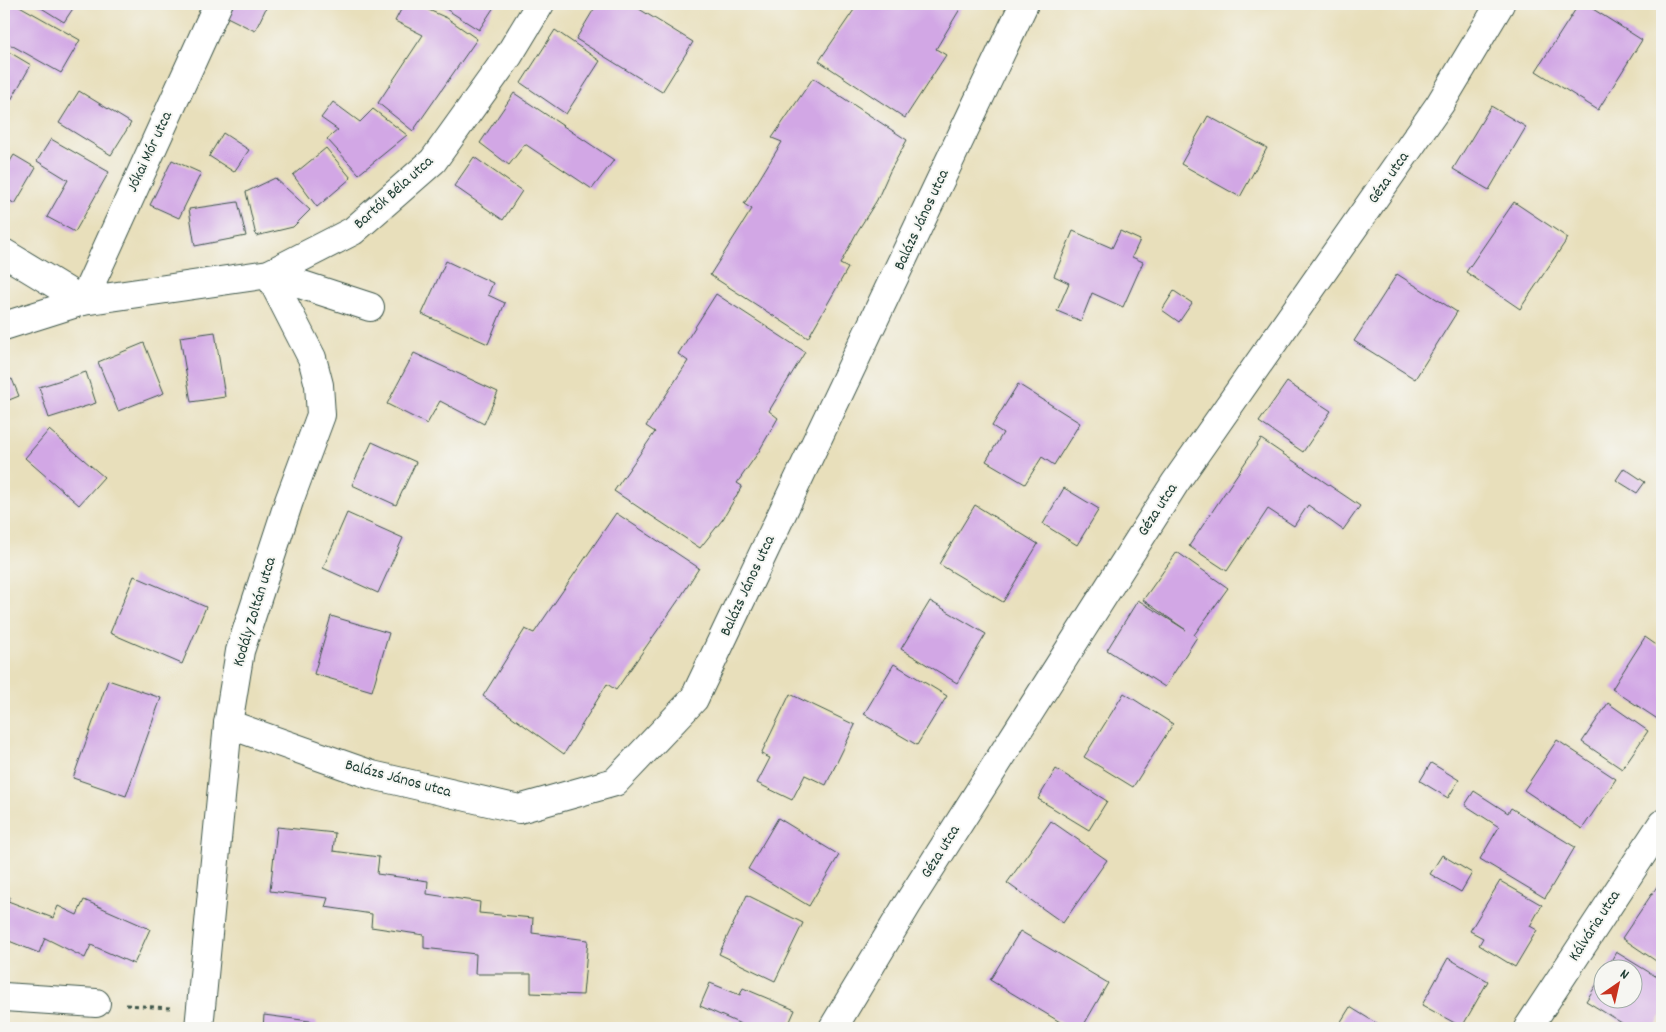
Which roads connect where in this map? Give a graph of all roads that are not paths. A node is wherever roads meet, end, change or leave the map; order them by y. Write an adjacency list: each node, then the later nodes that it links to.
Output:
1 (218, 4): 7 (street, Jókai Mór utca)
2 (540, 4): 6 (street, Bartók Béla utca)
3 (1024, 4): 10 (street, Balázs János utca)
4 (1500, 4): 15 (street, Géza utca)
5 (4, 253): 7 (street)
6 (269, 274): 7 (street, Bartók Béla utca); 8 (street); 10 (street, Kodály Zoltán utca)
7 (83, 301): 9 (street, Bartók Béla utca)
8 (370, 307)
9 (4, 326)
10 (228, 724): 14 (street, Kodály Zoltán utca)
11 (1662, 824): 16 (street, Kálvária utca)
12 (4, 996): 13 (street)
13 (96, 1003)
14 (200, 1019)
15 (833, 1028)
16 (1528, 1028)

